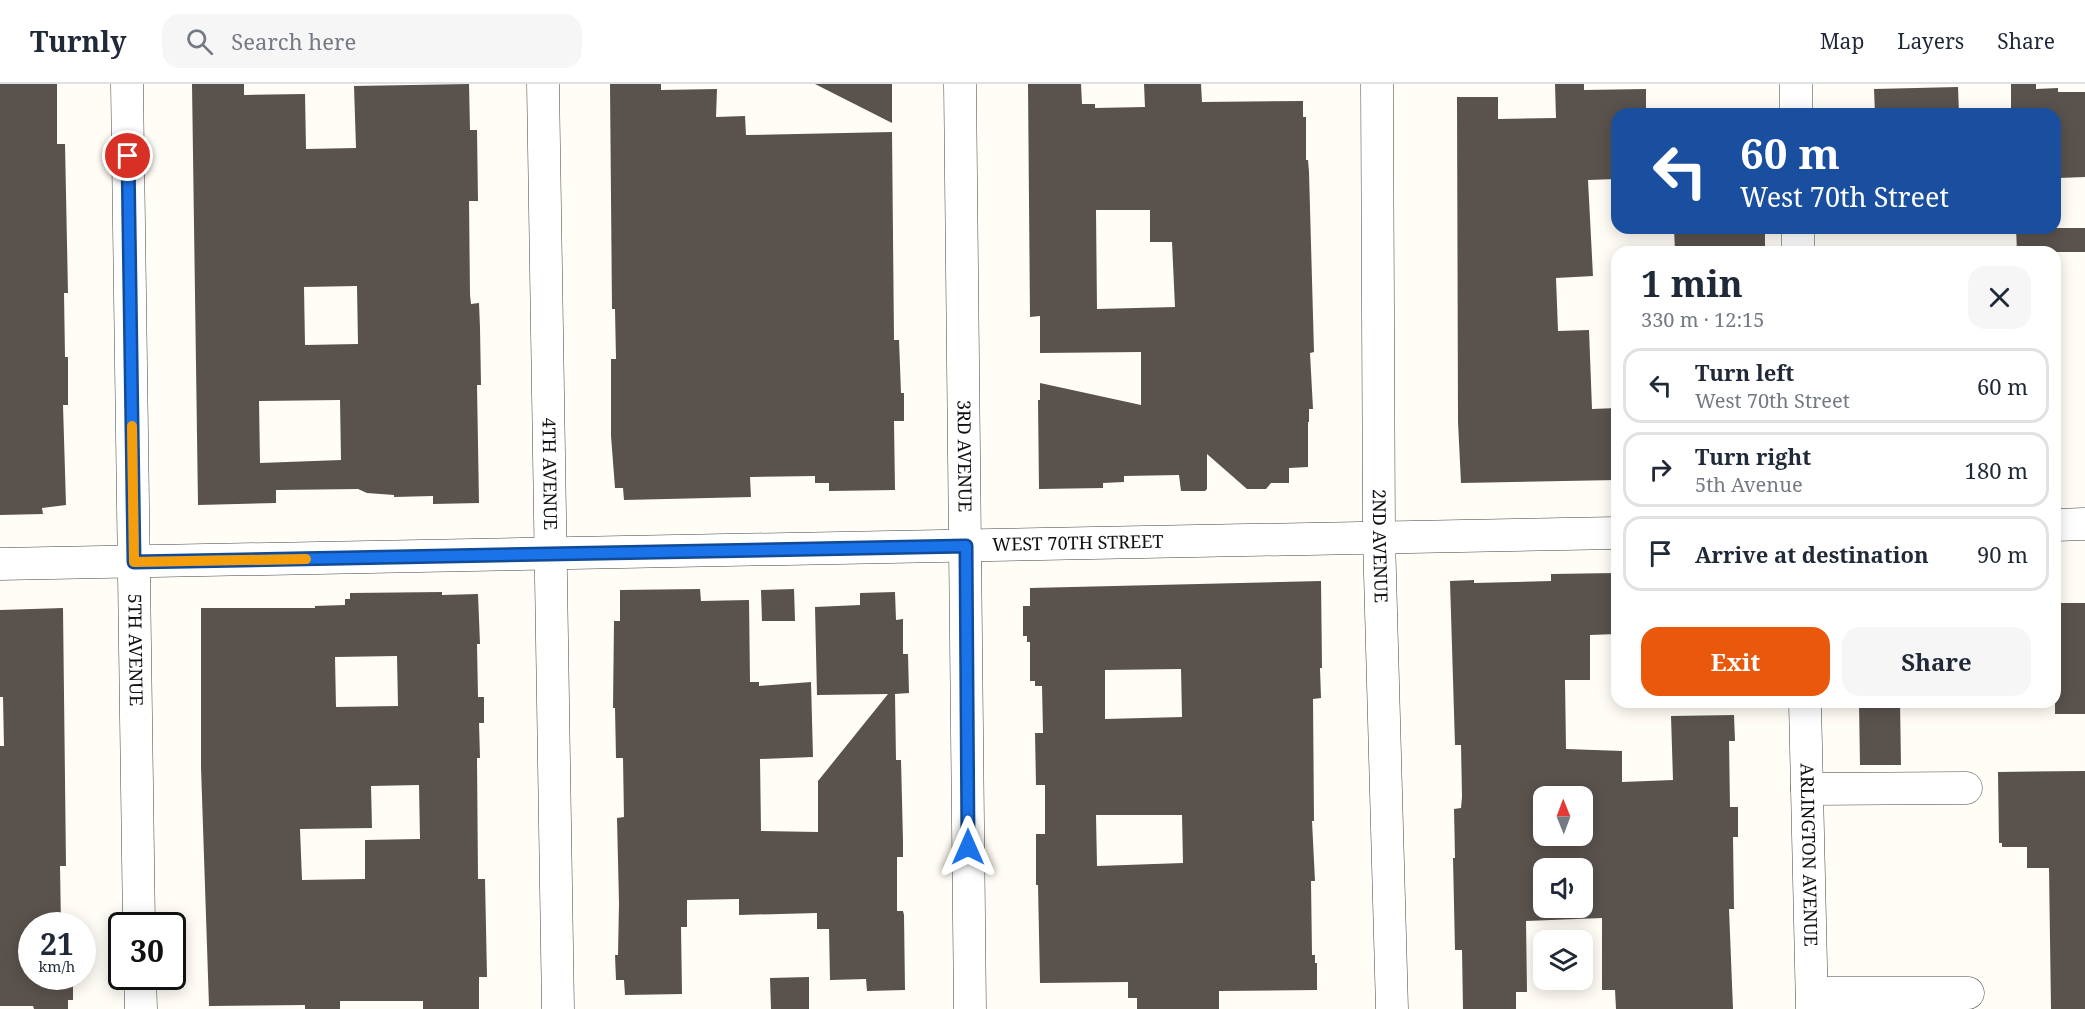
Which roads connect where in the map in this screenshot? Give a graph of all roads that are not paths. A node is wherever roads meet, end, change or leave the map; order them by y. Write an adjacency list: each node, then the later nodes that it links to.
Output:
1 (127, 84): 13 (street, 5TH AVENUE)
2 (543, 84): 12 (street, 4TH AVENUE)
3 (960, 84): 11 (street, 3RD AVENUE)
4 (1377, 84): 10 (street, 2ND AVENUE)
5 (1796, 84): 6 (street)
6 (1796, 108)
7 (2085, 524): 8 (street)
8 (2061, 525)
9 (1611, 533): 10 (street, WEST 70TH STREET)
10 (1379, 538): 11 (street, WEST 70TH STREET); 25 (street, 2ND AVENUE)
11 (966, 546): 12 (street, WEST 70TH STREET); 24 (street, 3RD AVENUE)
12 (550, 554): 13 (street, WEST 70TH STREET); 23 (street, 4TH AVENUE)
13 (134, 562): 14 (street, WEST 70TH STREET); 18 (street, 5TH AVENUE)
14 (0, 564)
15 (1805, 708): 17 (street, ARLINGTON AVENUE)
16 (1966, 788): 17 (street)
17 (1807, 789): 21 (street, ARLINGTON AVENUE)
18 (139, 912)
19 (140, 990): 22 (street)
20 (1968, 993): 21 (street)
21 (1812, 1001)
22 (141, 1009)
23 (558, 1009)
24 (970, 1009)
25 (1392, 1009)

